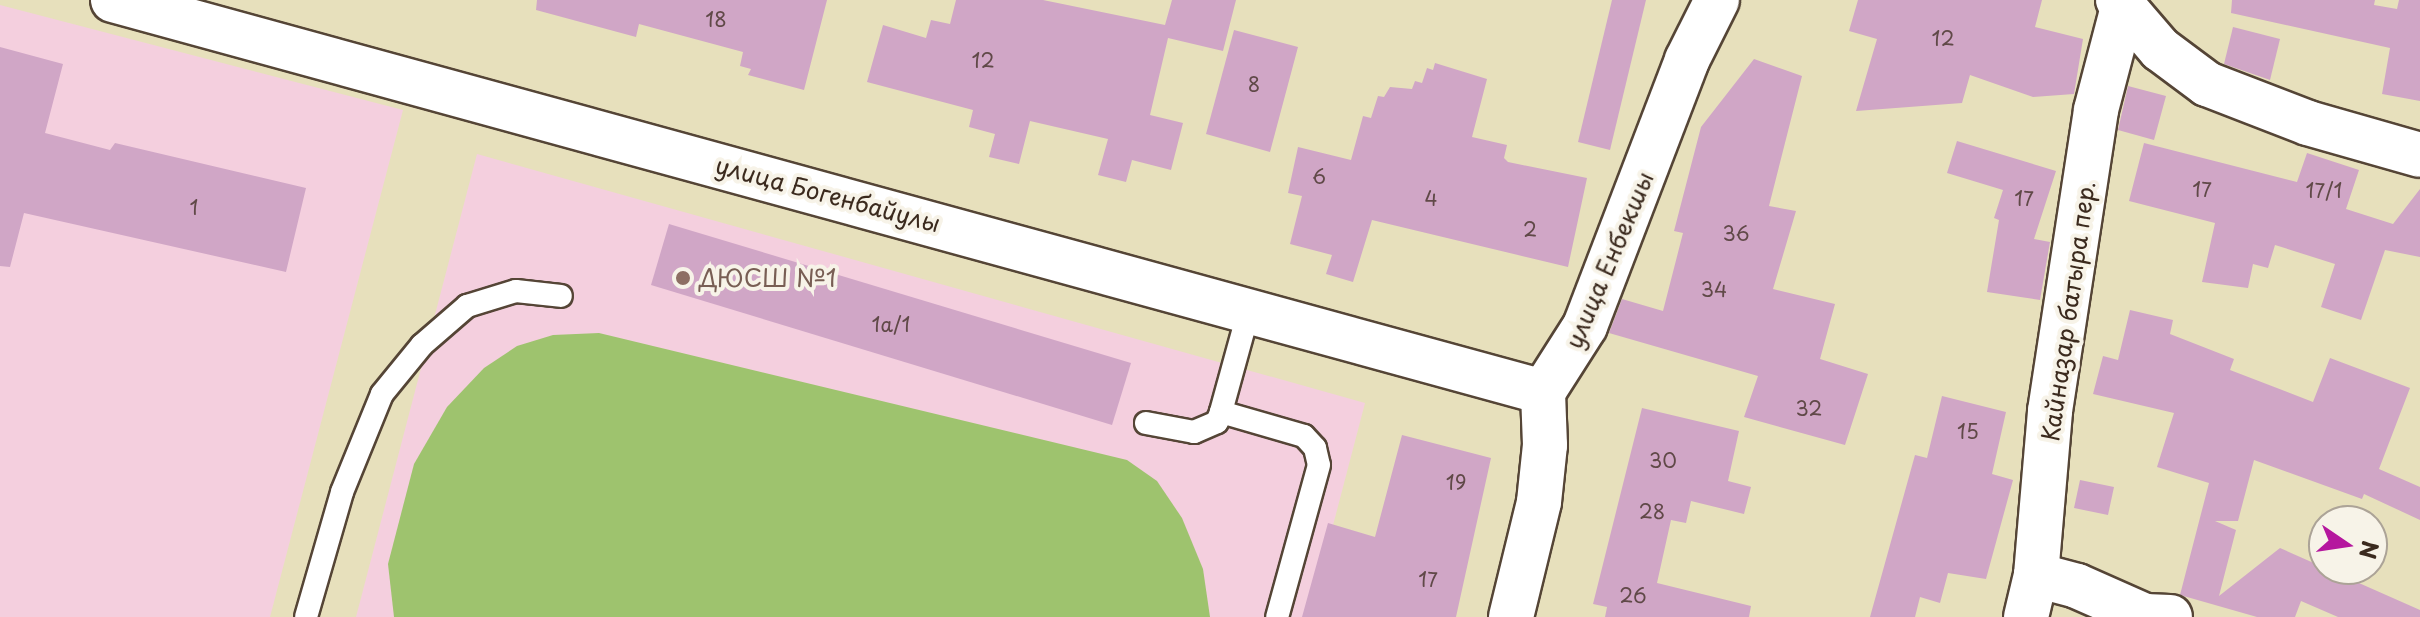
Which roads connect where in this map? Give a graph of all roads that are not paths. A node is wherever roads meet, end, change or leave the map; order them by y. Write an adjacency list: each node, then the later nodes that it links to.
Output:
1 (113, 0): 6 (street, улица Богенбайулы)
2 (1717, 0): 7 (street, улица Енбекшы)
3 (2121, 3): 4 (street); 10 (street, Кайназар батыра пер.)
4 (2420, 155)
5 (561, 296): 11 (lane)
6 (1249, 310): 7 (street, улица Богенбайулы); 8 (lane)
7 (1543, 392): 13 (street)
8 (1221, 412): 9 (lane); 12 (lane)
9 (1146, 423)
10 (2036, 575): 14 (street, Кайназар батыра пер.); 15 (street)
11 (306, 617)
12 (1277, 617)
13 (1511, 617)
14 (2026, 617)
15 (2170, 617)

